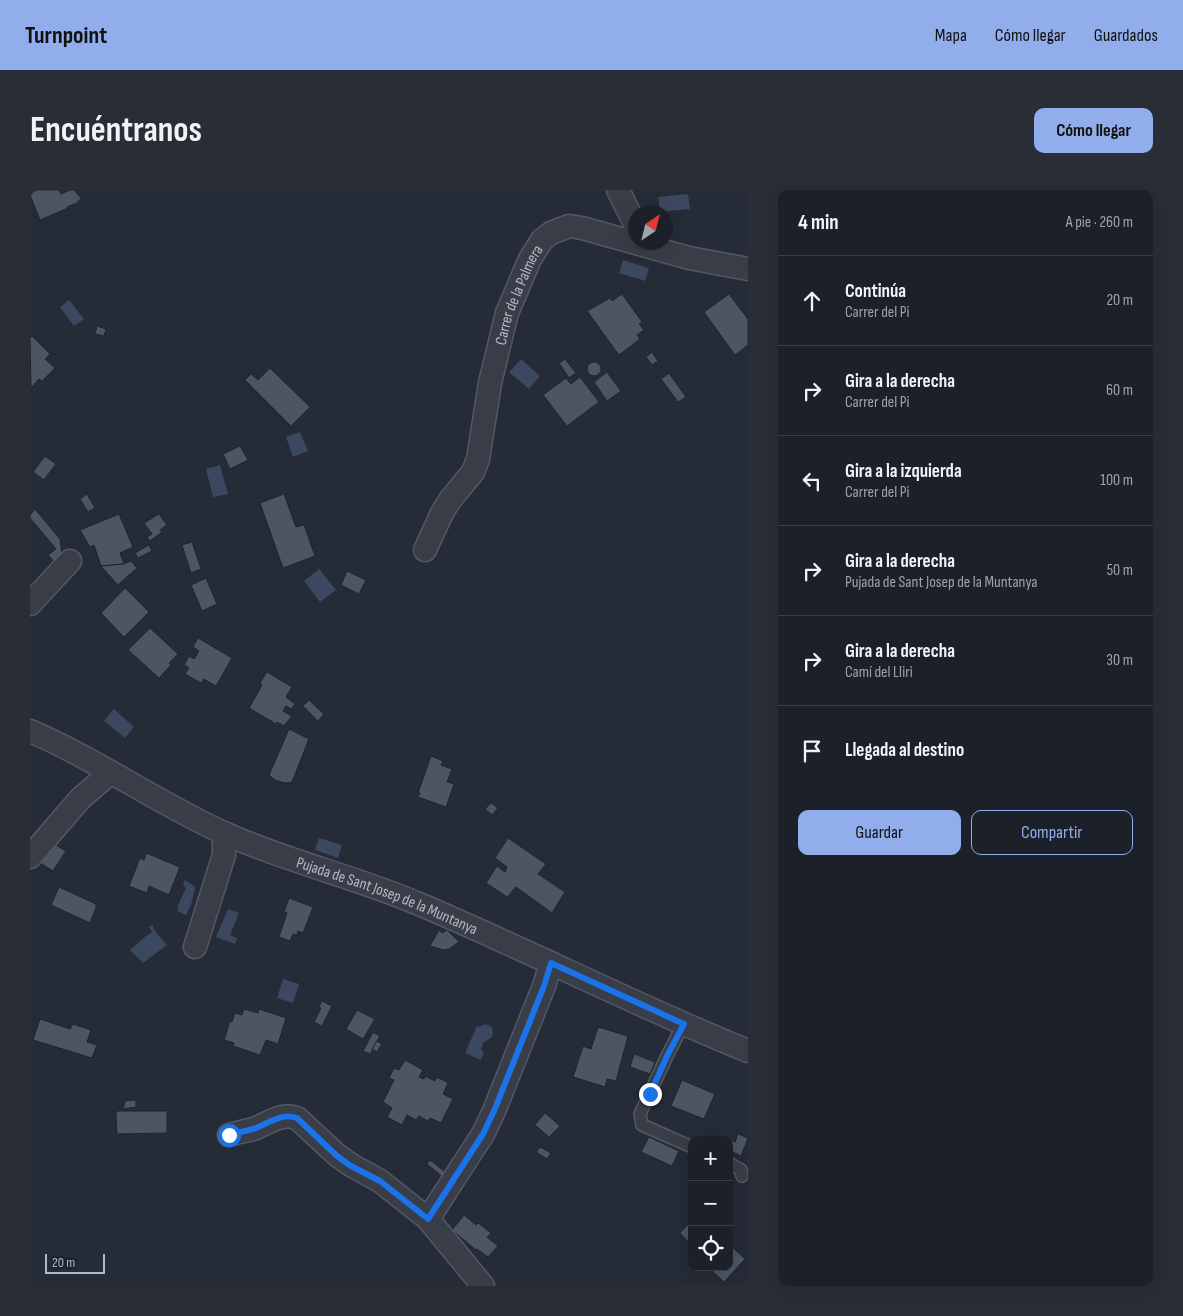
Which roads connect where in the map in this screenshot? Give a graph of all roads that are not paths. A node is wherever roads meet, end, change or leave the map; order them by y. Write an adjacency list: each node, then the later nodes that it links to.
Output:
1 (618, 190): 2 (street)
2 (628, 211)
3 (628, 236): 6 (street, Carrer de la Palmera)
4 (670, 250): 5 (street, Carrer de la Palmera)
5 (748, 270)
6 (425, 550)
7 (70, 561): 8 (street)
8 (30, 604)
9 (30, 731): 10 (street, Pujada de Sant Josep de la Muntanya)
10 (110, 773): 11 (street, Pujada de Sant Josep de la Muntanya); 12 (street)
11 (224, 833): 13 (street); 14 (street, Pujada de Sant Josep de la Muntanya)
12 (30, 857)
13 (195, 947)
14 (551, 963): 15 (street, Pujada de Sant Josep de la Muntanya); 21 (street)
15 (684, 1024): 16 (street, Pujada de Sant Josep de la Muntanya); 18 (lane)
16 (748, 1051)
17 (229, 1135): 21 (street)
18 (688, 1146)
19 (733, 1165): 20 (lane)
20 (742, 1176)
21 (428, 1219): 22 (street)
22 (482, 1286)

